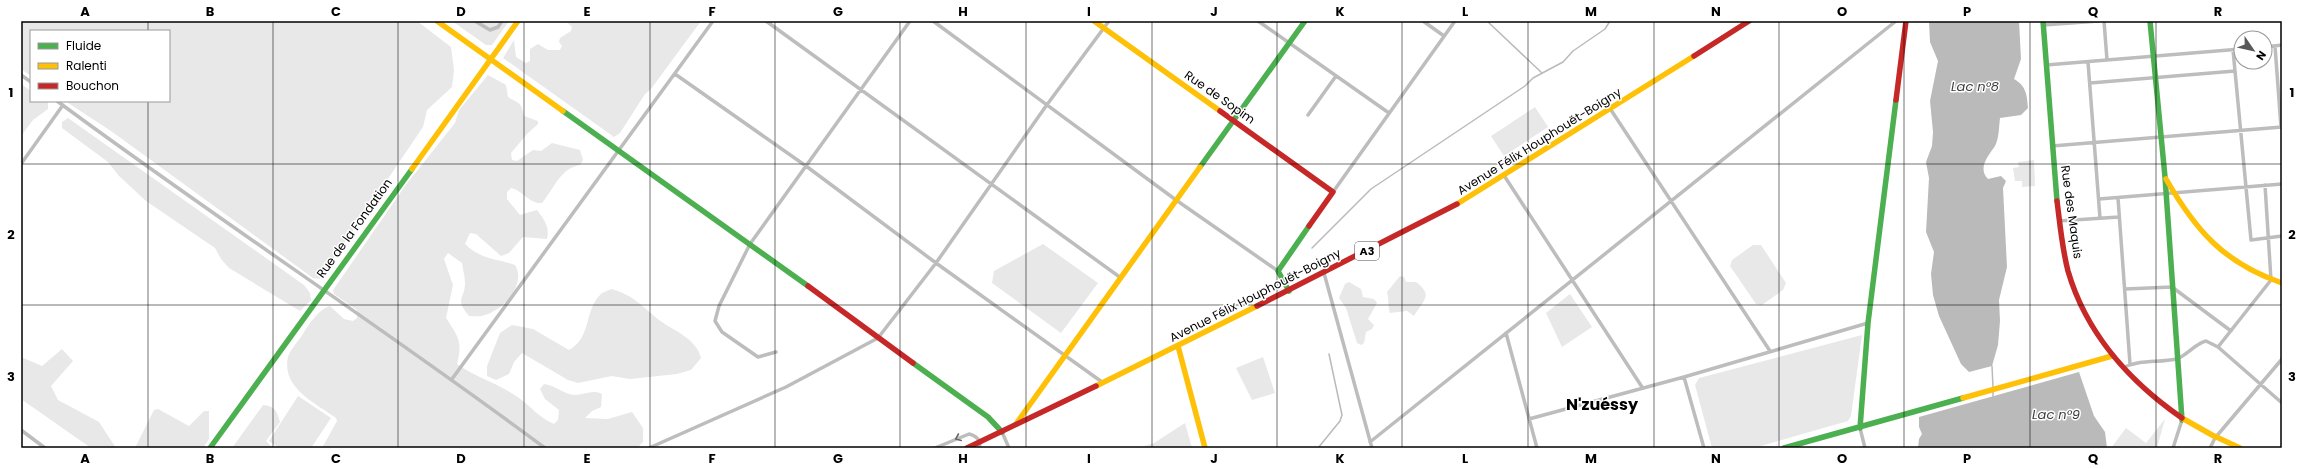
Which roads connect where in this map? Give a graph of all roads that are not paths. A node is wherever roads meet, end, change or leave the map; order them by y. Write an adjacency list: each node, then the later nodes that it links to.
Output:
1 (437, 21): 29 (main road)
2 (476, 21): 3 (street)
3 (502, 21)
4 (518, 21): 29 (main road, Rue de la Fondation)
5 (713, 21): 35 (street)
6 (766, 21): 40 (street)
7 (910, 21): 40 (street)
8 (933, 21): 43 (street)
9 (1094, 21): 22 (main road, Rue de Sopim)
10 (1109, 21): 22 (street)
11 (1258, 21): 24 (street)
12 (1305, 21): 24 (main road)
13 (1424, 21): 23 (street)
14 (1455, 21): 23 (street)
15 (1750, 21): 44 (main road, Avenue Félix Houphouët-Boigny / A3)
16 (1896, 21): 68 (street)
17 (1906, 21): 86 (main road)
18 (2099, 21): 21 (street)
19 (2104, 21): 30 (street)
20 (2150, 21): 28 (main road)
21 (2043, 23): 32 (main road, Rue des Maquis)
22 (1104, 28): 43 (street); 47 (main road, Rue de Sopim)
23 (1444, 36): 45 (street)
24 (1289, 43): 36 (street); 47 (main road)
25 (2282, 45): 26 (street)
26 (2275, 46): 48 (street)
27 (2233, 50): 28 (street)
28 (2153, 56): 30 (street); 37 (main road)
29 (490, 59): 53 (main road); 85 (main road, Rue de la Fondation)
30 (2107, 60): 31 (street)
31 (2088, 62): 32 (street); 39 (street)
32 (2046, 65): 52 (main road, Rue des Maquis)
33 (2235, 72): 37 (street); 49 (street)
34 (21, 74): 38 (street)
35 (675, 74): 53 (street); 55 (street)
36 (1336, 76): 45 (street); 46 (street)
37 (2155, 77): 39 (street); 50 (main road)
38 (30, 81)
39 (2090, 83): 51 (street)
40 (861, 90): 55 (street); 58 (street)
41 (58, 102): 42 (street)
42 (63, 105): 54 (street); 85 (street)
43 (1046, 106): 58 (street); 67 (street)
44 (1611, 110): 56 (main road, Avenue Félix Houphouët-Boigny / A3); 68 (street)
45 (1389, 113): 62 (street)
46 (1308, 114)
47 (1233, 121): 62 (main road, Rue de Sopim); 67 (main road)
48 (2282, 127): 49 (street)
49 (2241, 130): 50 (street); 61 (street)
50 (2161, 138): 51 (street); 57 (main road)
51 (2095, 142): 52 (street); 66 (street)
52 (2052, 146): 71 (main road, Rue des Maquis)
53 (618, 150): 74 (main road); 101 (street)
54 (21, 164)
55 (806, 166): 74 (street); 75 (street)
56 (1505, 177): 77 (main road, Avenue Félix Houphouët-Boigny / A3); 79 (street)
57 (2165, 177): 63 (main road); 64 (main road)
58 (991, 184): 75 (street); 78 (street)
59 (2282, 184): 60 (street)
60 (2265, 185): 61 (street); 73 (street)
61 (2245, 187): 63 (street); 73 (street)
62 (1333, 192): 76 (main road)
63 (2174, 193): 64 (street); 80 (main road)
64 (2166, 194): 65 (street); 82 (main road)
65 (2118, 198): 66 (street); 69 (street)
66 (2099, 199): 70 (street)
67 (1176, 200): 76 (street); 78 (main road)
68 (1672, 200): 79 (street); 92 (street)
69 (2119, 217): 70 (street); 83 (street)
70 (2100, 218): 71 (street)
71 (2059, 222): 95 (main road, Rue des Maquis)
72 (2282, 236): 73 (street)
73 (2269, 238): 80 (street)
74 (750, 244): 89 (main road); 93 (street)
75 (936, 263): 89 (street); 94 (street)
76 (1278, 271): 84 (main road)
77 (1324, 273): 84 (main road, Avenue Félix Houphouët-Boigny / A3); 113 (street)
78 (1121, 278): 94 (main road)
79 (1572, 280): 88 (street); 104 (street)
80 (2271, 280): 81 (main road); 87 (street)
81 (2282, 283)
82 (2172, 287): 83 (street); 87 (street); 96 (main road)
83 (2125, 288): 98 (street)
84 (1289, 290): 90 (main road, Avenue Félix Houphouët-Boigny / A3)
85 (323, 291): 101 (street); 116 (main road, Rue de la Fondation)
86 (1868, 323): 92 (street); 109 (main road)
87 (2231, 331): 91 (street)
88 (1506, 333): 106 (street); 113 (street)
89 (878, 338): 111 (main road); 118 (street)
90 (1178, 346): 102 (main road, Avenue Félix Houphouët-Boigny / A3); 122 (main road)
91 (2218, 347): 96 (street); 103 (street)
92 (1770, 351): 100 (street)
93 (776, 352)
94 (1065, 356): 102 (street); 108 (main road)
95 (2112, 356): 99 (main road, Rue des Maquis); 109 (main road)
96 (2178, 358): 98 (street); 107 (main road)
97 (2282, 359): 103 (street)
98 (2130, 364): 99 (street)
99 (2122, 368): 107 (main road, Rue des Maquis)
100 (1684, 377): 104 (street); 125 (street)
101 (452, 379): 117 (street)
102 (1102, 382): 108 (main road, Avenue Félix Houphouët-Boigny / A3)
103 (2260, 384): 105 (street); 112 (street)
104 (1642, 387): 106 (street)
105 (2282, 402)
106 (1529, 419): 124 (street)
107 (2182, 420): 112 (main road, Rue des Maquis); 128 (street)
108 (1016, 424): 111 (main road, Avenue Félix Houphouët-Boigny / A3)
109 (1860, 428): 126 (main road); 127 (street)
110 (21, 430): 115 (street)
111 (1002, 432): 114 (main road, Avenue Félix Houphouët-Boigny / A3); 121 (street)
112 (2215, 438): 129 (street); 130 (main road, Rue des Maquis)
113 (1370, 442): 123 (street)
114 (980, 445): 119 (street, one-way to 119); 120 (main road, Avenue Félix Houphouët-Boigny / A3)
115 (46, 448)
116 (210, 448)
117 (545, 448)
118 (649, 448)
119 (935, 448)
120 (967, 448)
121 (1009, 448)
122 (1205, 448)
123 (1372, 448)
124 (1537, 448)
125 (1704, 448)
126 (1784, 448)
127 (1865, 448)
128 (2173, 448)
129 (2210, 448)
130 (2240, 448)

